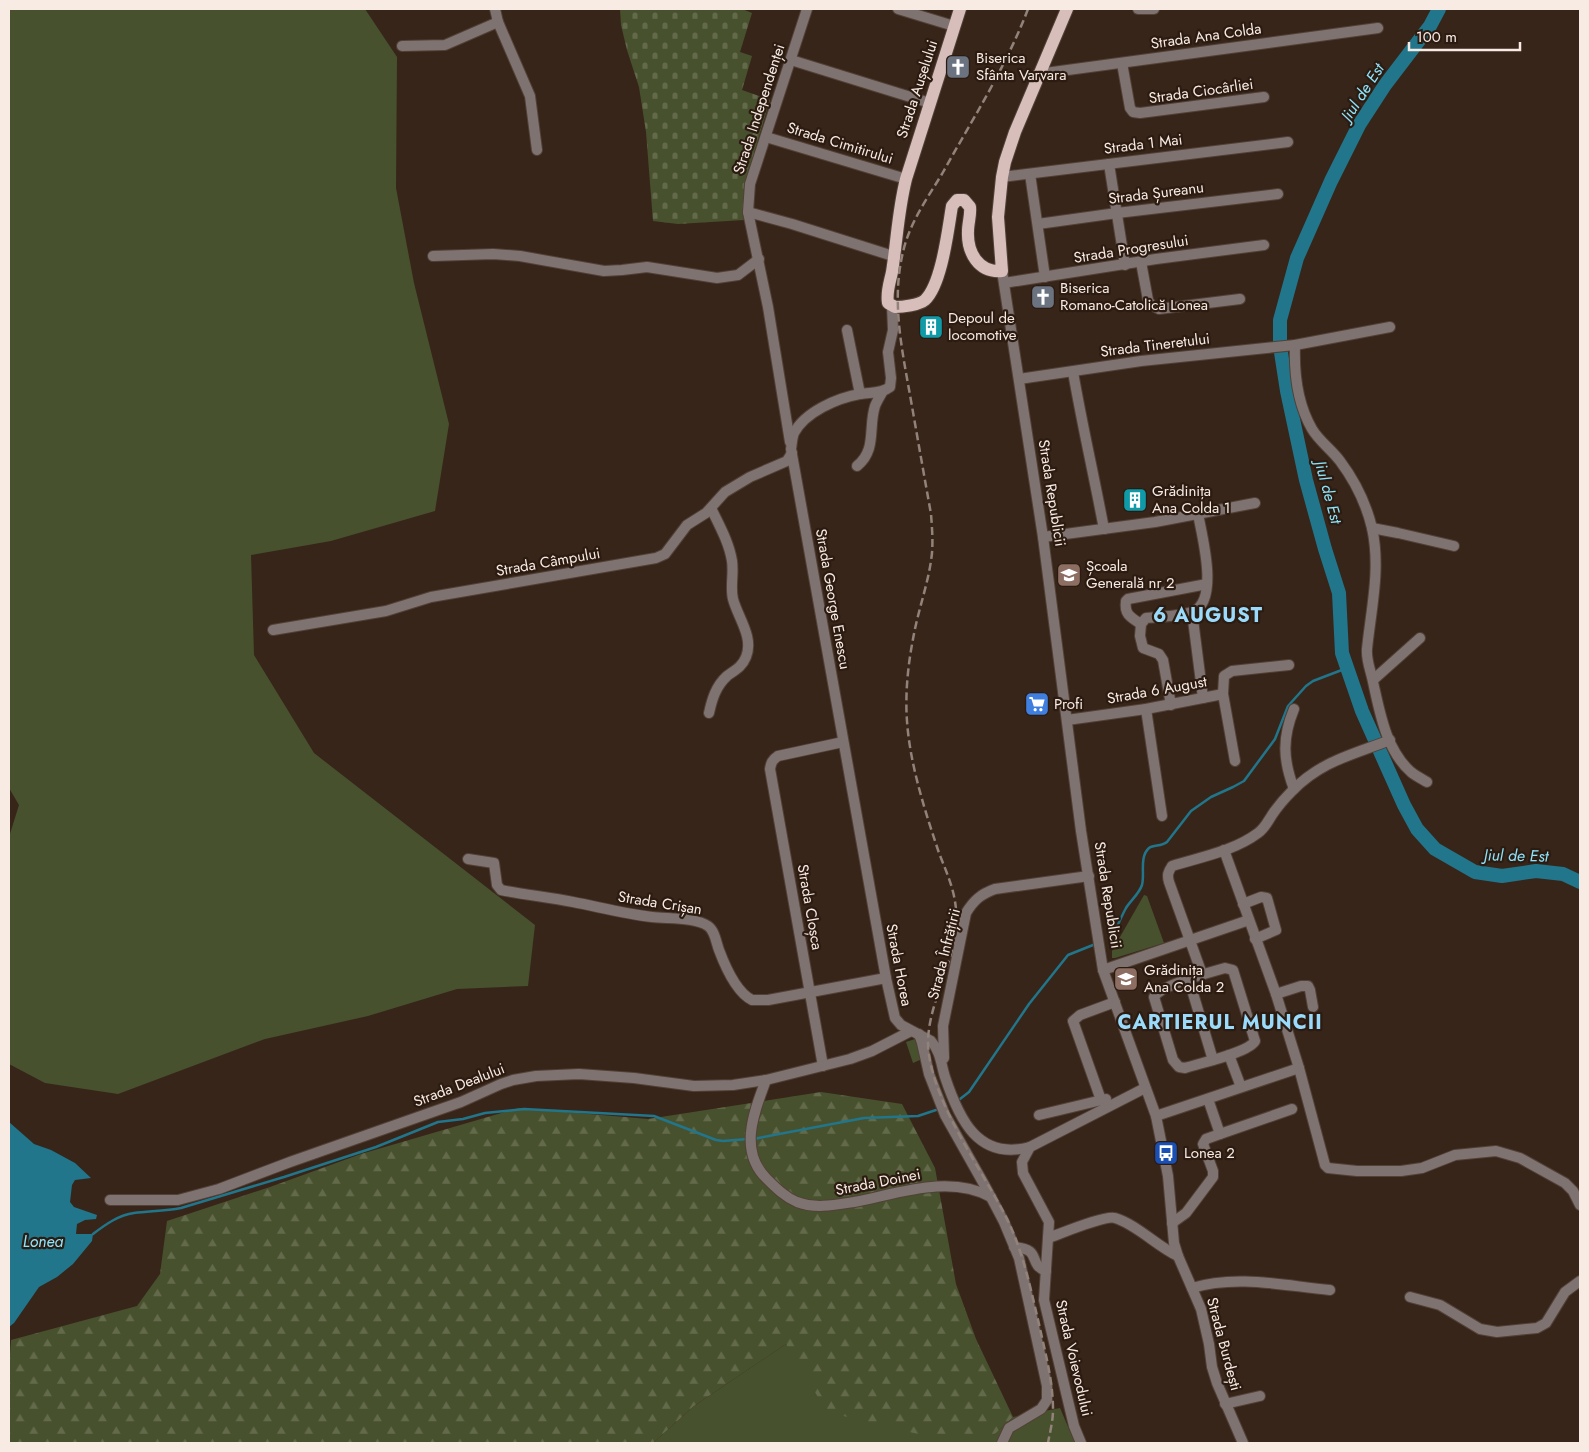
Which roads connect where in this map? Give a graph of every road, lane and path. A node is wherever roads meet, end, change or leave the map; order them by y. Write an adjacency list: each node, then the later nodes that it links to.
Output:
1 (496, 9): 8 (street)
2 (807, 9): 12 (street, Strada Independenței)
3 (898, 9): 9 (street)
4 (960, 9): 9 (main road, Strada Aușelului)
5 (1067, 9): 14 (main road, Strada Republicii)
6 (1138, 9): 7 (street)
7 (1154, 9)
8 (498, 22): 11 (street); 19 (street)
9 (954, 26): 16 (main road, Strada Aușelului)
10 (1378, 28): 13 (street, Strada Ana Colda)
11 (402, 46)
12 (791, 60): 16 (street); 17 (street, Strada Independenței)
13 (1122, 63): 14 (street, Strada Ana Colda); 15 (street, Strada Ciocârliei)
14 (1038, 74): 22 (main road, Strada Republicii)
15 (1264, 97)
16 (930, 103): 23 (main road, Strada Aușelului)
17 (766, 137): 23 (street, Strada Cimitirului); 26 (street, Strada Independenței)
18 (1288, 142): 20 (street, Strada 1 Mai)
19 (537, 150)
20 (1109, 164): 21 (street, Strada 1 Mai); 25 (street)
21 (1030, 174): 22 (street, Strada 1 Mai); 27 (street)
22 (1002, 177): 34 (main road, Strada Republicii)
23 (906, 178): 30 (main road, Strada Aușelului)
24 (1278, 194): 25 (street, Strada Șureanu)
25 (1117, 213): 27 (street, Strada Șureanu); 33 (street)
26 (749, 216): 30 (street); 31 (street, Strada George Enescu)
27 (1038, 224): 35 (street)
28 (1264, 245): 32 (street, Strada Progresului)
29 (433, 256): 31 (street)
30 (893, 256): 37 (main road, Strada Aușelului)
31 (759, 259): 45 (street, Strada George Enescu)
32 (1141, 262): 33 (street, Strada Progresului); 36 (street)
33 (1125, 265): 35 (street, Strada Progresului)
34 (1003, 277): 35 (street, Strada Progresului); 37 (main road); 42 (street, Strada Republicii)
35 (1045, 277)
36 (1240, 299)
37 (892, 306): 43 (street)
38 (1390, 327): 40 (street, Strada Tineretului)
39 (847, 330): 44 (street)
40 (1293, 345): 41 (street, Strada Tineretului); 50 (street)
41 (1073, 372): 42 (street, Strada Tineretului); 51 (street)
42 (1019, 379): 52 (street, Strada Republicii)
43 (883, 391): 44 (street); 46 (street)
44 (860, 394): 45 (street)
45 (792, 454): 48 (street, Strada Câmpului); 68 (street, Strada George Enescu)
46 (857, 466)
47 (1255, 503): 49 (street)
48 (710, 508): 57 (street, Strada Câmpului); 66 (street)
49 (1198, 514): 51 (street); 54 (street)
50 (1372, 528): 53 (street); 60 (street)
51 (1104, 529): 52 (street)
52 (1043, 537): 67 (street, Strada Republicii)
53 (1454, 546)
54 (1208, 584): 55 (street); 56 (street)
55 (1192, 612): 56 (street); 62 (street)
56 (1141, 624): 63 (street)
57 (272, 630)
58 (1420, 638): 60 (street)
59 (1289, 665): 61 (street)
60 (1373, 680): 69 (street)
61 (1223, 694): 62 (street, Strada 6 August); 70 (street)
62 (1203, 698): 63 (street, Strada 6 August)
63 (1171, 704): 64 (street, Strada 6 August)
64 (1146, 709): 67 (street, Strada 6 August); 73 (street)
65 (1294, 710): 72 (street)
66 (709, 713)
67 (1067, 720): 76 (street, Strada Republicii)
68 (843, 742): 83 (street, Strada Horea); 85 (street, Strada Cloșca)
69 (1381, 744): 71 (street); 72 (street)
70 (1235, 761)
71 (1427, 782)
72 (1294, 789): 74 (street)
73 (1162, 816)
74 (1224, 850): 77 (street); 80 (street)
75 (468, 859): 85 (street, Strada Crișan)
76 (1088, 876): 81 (street, Strada Republicii); 94 (street, Strada Înfrățirii)
77 (1244, 904): 78 (street); 79 (street)
78 (1249, 920): 79 (street); 80 (street)
79 (1255, 939): 86 (street)
80 (1191, 940): 81 (street); 82 (street)
81 (1104, 970): 87 (street, Strada Republicii)
82 (1202, 974): 84 (street); 90 (street)
83 (886, 978): 85 (street, Strada Crișan); 89 (street, Strada Horea)
84 (1189, 980): 91 (street); 91 (street)
85 (809, 991): 92 (street, Strada Cloșca)
86 (1276, 994): 88 (street); 93 (street)
87 (1115, 1002): 97 (street, Strada Republicii); 99 (street)
88 (1313, 1007)
89 (915, 1032): 92 (street, Strada Dealului); 94 (street, Strada Horea); 105 (street)
90 (1229, 1055): 91 (street); 96 (street)
91 (1213, 1060)
92 (823, 1066): 95 (street, Strada Dealului)
93 (1300, 1068): 96 (street); 107 (street)
94 (944, 1074): 104 (street, Strada Horea)
95 (766, 1080): 105 (street, Strada Doinei); 106 (street, Strada Dealului)
96 (1241, 1087): 98 (street)
97 (1140, 1090): 99 (street); 102 (street, Strada Republicii); 104 (street)
98 (1208, 1099): 102 (street); 103 (street)
99 (1101, 1100): 101 (street)
100 (1292, 1109): 103 (street)
101 (1039, 1115)
102 (1156, 1116): 108 (street, Strada Republicii)
103 (1220, 1134): 108 (street)
104 (1030, 1147): 109 (street, Strada Voievodului)
105 (991, 1197): 110 (street)
106 (110, 1200)
107 (1580, 1205)
108 (1172, 1223): 111 (street, Strada Burdești)
109 (1048, 1238): 111 (street); 112 (street, Strada Voievodului)
110 (1014, 1248): 112 (street); 119 (street)
111 (1178, 1256): 114 (street, Strada Burdești)
112 (1046, 1271): 120 (street, Strada Voievodului)
113 (1580, 1281): 116 (street)
114 (1192, 1288): 115 (street); 118 (street, Strada Burdești)
115 (1330, 1290)
116 (1410, 1297)
117 (1260, 1396): 118 (street)
118 (1225, 1404): 121 (street, Strada Burdești)
119 (1002, 1443)
120 (1081, 1443)
121 (1243, 1443)

